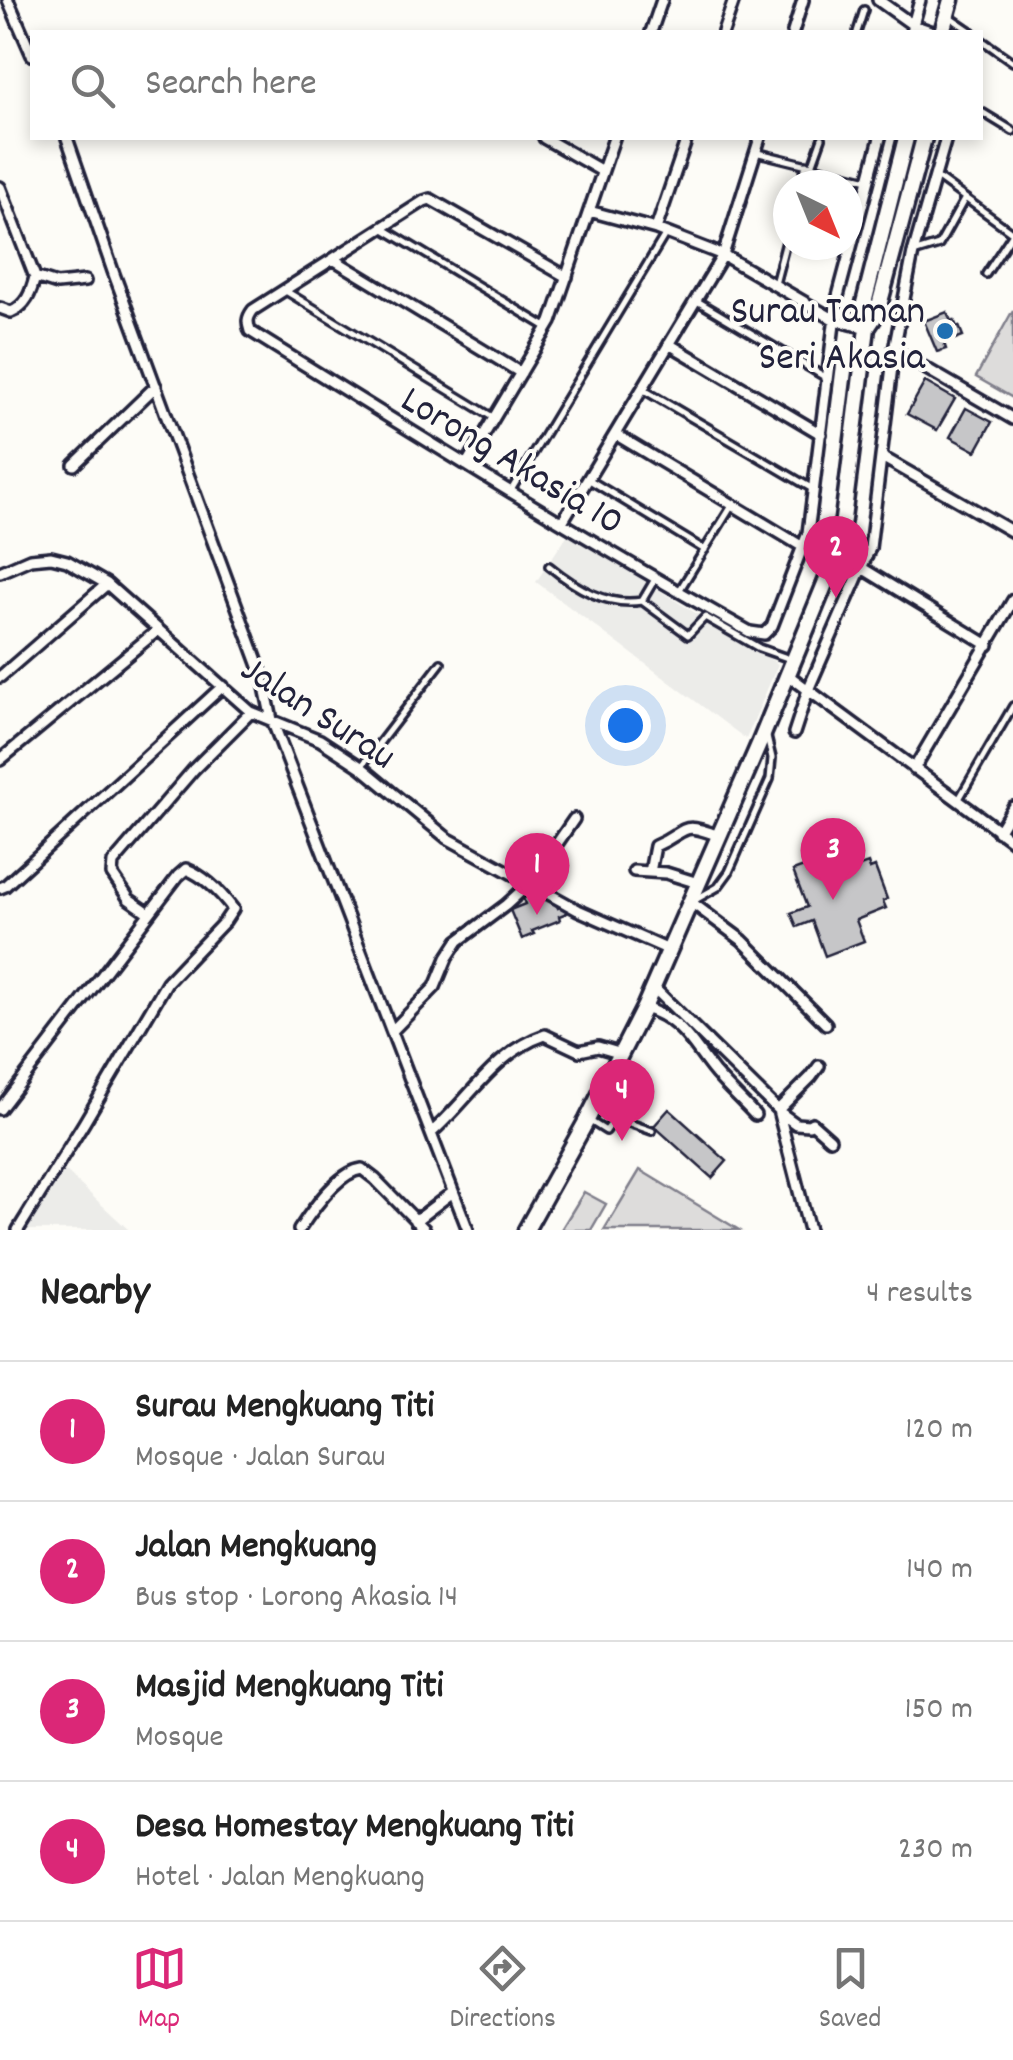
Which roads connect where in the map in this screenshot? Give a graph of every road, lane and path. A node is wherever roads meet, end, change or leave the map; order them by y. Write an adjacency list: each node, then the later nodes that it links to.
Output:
1 (8, 0): 16 (street)
2 (662, 0): 10 (street)
3 (734, 0): 11 (street)
4 (803, 0): 12 (street)
5 (878, 0): 9 (street)
6 (920, 0): 9 (street)
7 (949, 7): 14 (lane)
8 (864, 10): 13 (lane)
9 (912, 29)
10 (652, 30)
11 (724, 30)
12 (794, 30)
13 (857, 30)
14 (970, 30)
15 (983, 40): 17 (lane)
16 (30, 50)
17 (1013, 62)
18 (983, 112): 19 (lane)
19 (1013, 130)
20 (68, 140): 62 (street)
21 (548, 140): 34 (street)
22 (613, 140): 34 (street)
23 (686, 140): 41 (street)
24 (759, 140): 30 (street)
25 (821, 140): 31 (lane)
26 (879, 140): 36 (street)
27 (905, 140): 57 (main road)
28 (923, 140): 32 (main road)
29 (945, 140): 35 (street)
30 (755, 152): 31 (lane); 43 (street)
31 (809, 165): 33 (lane); 36 (lane)
32 (916, 167): 35 (street); 45 (main road)
33 (807, 170)
34 (602, 171): 39 (street)
35 (935, 176): 38 (lane); 42 (street)
36 (868, 180): 55 (street)
37 (0, 187): 48 (street)
38 (965, 198): 42 (lane); 47 (lane)
39 (589, 211): 41 (street); 49 (street)
40 (382, 228): 44 (street); 49 (street); 56 (lane)
41 (661, 231): 43 (street); 73 (lane)
42 (913, 253): 45 (street); 59 (street)
43 (723, 255): 51 (street); 53 (street)
44 (333, 259): 52 (street); 60 (street)
45 (891, 259): 57 (main road)
46 (781, 260): 51 (lane)
47 (986, 274)
48 (35, 277): 50 (street); 54 (street)
49 (566, 277): 56 (street)
50 (85, 282)
51 (775, 284): 55 (street)
52 (284, 290): 64 (lane); 70 (street, Lorong Akasia 10)
53 (696, 300): 58 (street); 61 (lane)
54 (0, 308)
55 (835, 320): 57 (street); 61 (street)
56 (548, 328): 60 (street)
57 (867, 328): 90 (main road)
58 (669, 344): 63 (street); 67 (street)
59 (894, 350): 65 (street); 68 (street)
60 (521, 374): 64 (street)
61 (828, 378): 67 (street)
62 (156, 386): 69 (street); 96 (street)
63 (642, 389): 66 (street); 72 (lane)
64 (494, 418): 70 (street)
65 (1013, 419)
66 (615, 434): 71 (street); 74 (street)
67 (821, 434): 72 (street)
68 (882, 456): 76 (street); 80 (street)
69 (74, 464)
70 (466, 465): 73 (street, Lorong Akasia 10)
71 (588, 479): 75 (street); 78 (lane)
72 (814, 489): 77 (street)
73 (510, 492): 75 (street, Lorong Akasia 10)
74 (733, 504): 77 (street); 78 (lane)
75 (562, 522): 82 (street, Lorong Akasia 10)
76 (1013, 532)
77 (803, 547): 84 (street, Lorong Akasia 10)
78 (705, 550): 84 (lane)
79 (549, 566): 86 (lane)
80 (862, 568): 88 (street); 93 (street)
81 (0, 572): 83 (street, Jalan Surau)
82 (654, 578): 84 (street, Lorong Akasia 10); 86 (lane)
83 (107, 584): 87 (street, Jalan Surau); 91 (street)
84 (679, 592)
85 (1013, 600): 88 (street)
86 (642, 601): 90 (lane)
87 (158, 630): 92 (street, Jalan Surau); 99 (street)
88 (988, 644): 101 (street)
89 (441, 663): 100 (lane)
90 (790, 668): 93 (street); 97 (main road)
91 (0, 677)
92 (224, 686): 95 (street, Jalan Surau); 112 (street)
93 (808, 690): 98 (street); 101 (street)
94 (1013, 706): 102 (lane)
95 (252, 712): 96 (street, Jalan Surau); 114 (street)
96 (272, 720): 100 (street, Jalan Surau); 119 (street)
97 (765, 729): 106 (main road); 113 (lane)
98 (794, 733)
99 (0, 760)
100 (361, 767): 110 (street, Jalan Surau)
101 (914, 769): 102 (street)
102 (958, 802): 105 (street)
103 (1013, 806): 105 (street)
104 (574, 819): 110 (street)
105 (998, 832): 107 (street)
106 (719, 836): 109 (street); 111 (main road)
107 (1013, 841)
108 (634, 871): 109 (street)
109 (650, 872): 111 (street)
110 (530, 883): 115 (street, Jalan Surau); 119 (street)
111 (698, 883): 113 (main road)
112 (0, 888)
113 (691, 902): 115 (main road); 118 (street)
114 (148, 913): 124 (street); 133 (street)
115 (668, 950): 116 (main road)
116 (658, 992): 117 (main road); 121 (street)
117 (650, 1010): 120 (main road); 123 (street)
118 (826, 1024)
119 (392, 1031): 129 (street)
120 (622, 1054): 127 (main road); 129 (street)
121 (726, 1060): 123 (street); 125 (street)
122 (819, 1066): 125 (street)
123 (714, 1072): 126 (street)
124 (0, 1109)
125 (778, 1110): 130 (street); 138 (street)
126 (755, 1115)
127 (587, 1120): 128 (lane); 137 (main road)
128 (652, 1130)
129 (431, 1133): 131 (street)
130 (830, 1139)
131 (453, 1192): 132 (street); 136 (street)
132 (414, 1220): 134 (street); 135 (street)
133 (18, 1230)
134 (299, 1230)
135 (425, 1230)
136 (468, 1230)
137 (526, 1230)
138 (809, 1230)

